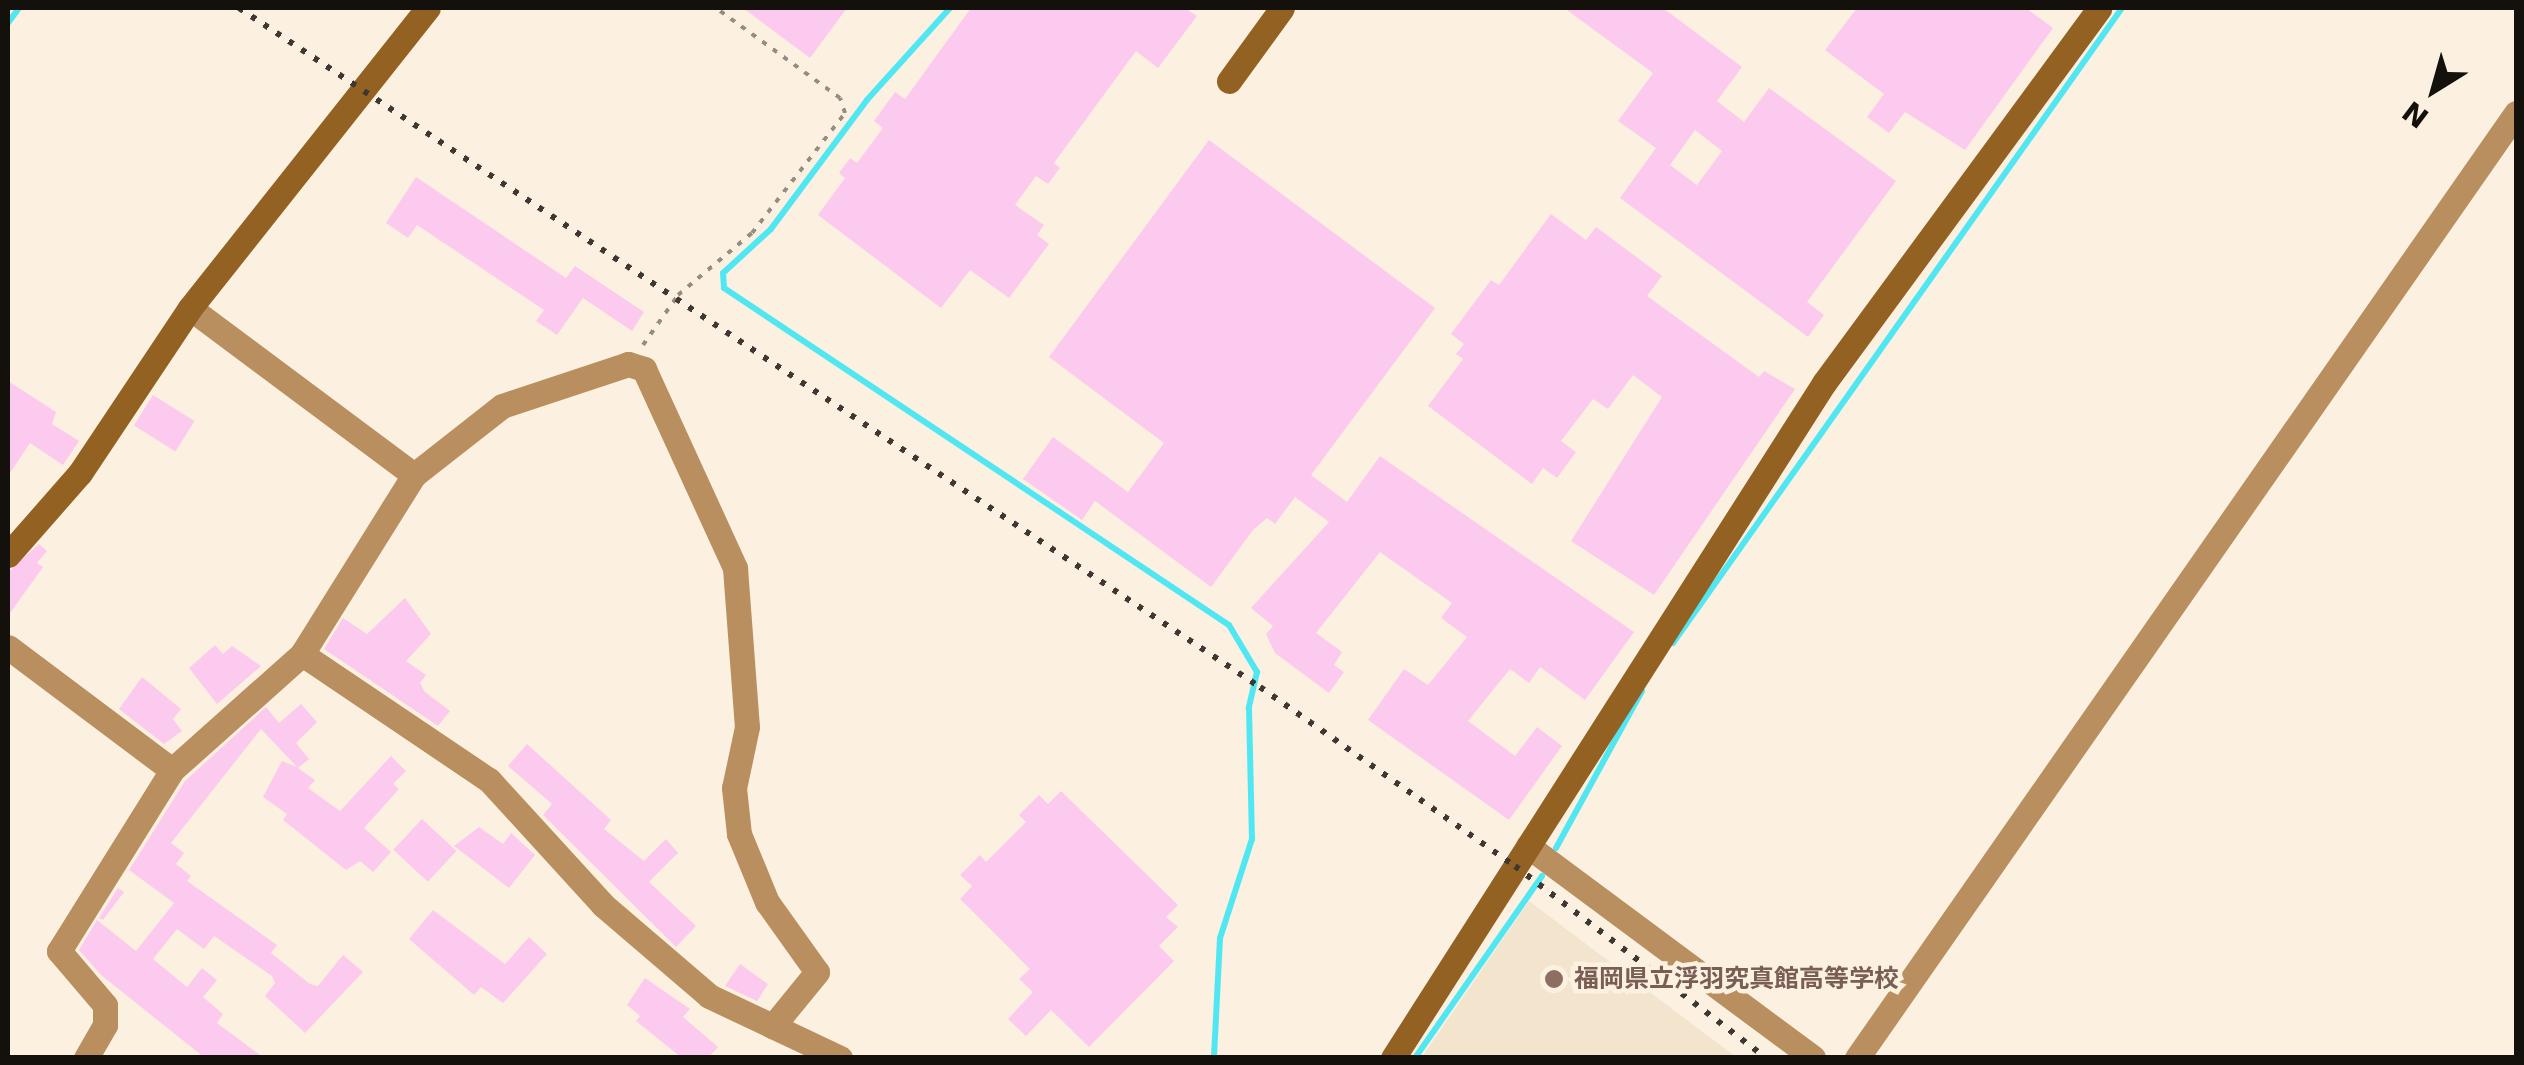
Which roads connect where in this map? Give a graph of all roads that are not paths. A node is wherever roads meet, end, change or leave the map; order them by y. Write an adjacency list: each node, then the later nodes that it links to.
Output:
1 (428, 8): 6 (street)
2 (1282, 8): 4 (street)
3 (2099, 8): 12 (street)
4 (1229, 81)
5 (2516, 113): 18 (street)
6 (190, 308): 7 (street); 8 (street)
7 (414, 475): 10 (street); 13 (street)
8 (8, 554)
9 (8, 647): 11 (street)
10 (302, 654): 11 (street); 13 (street)
11 (172, 770): 14 (street)
12 (1528, 846): 16 (street); 17 (street)
13 (773, 1026): 15 (street)
14 (86, 1058)
15 (840, 1058)
16 (1393, 1058)
17 (1813, 1058)
18 (1857, 1058)

